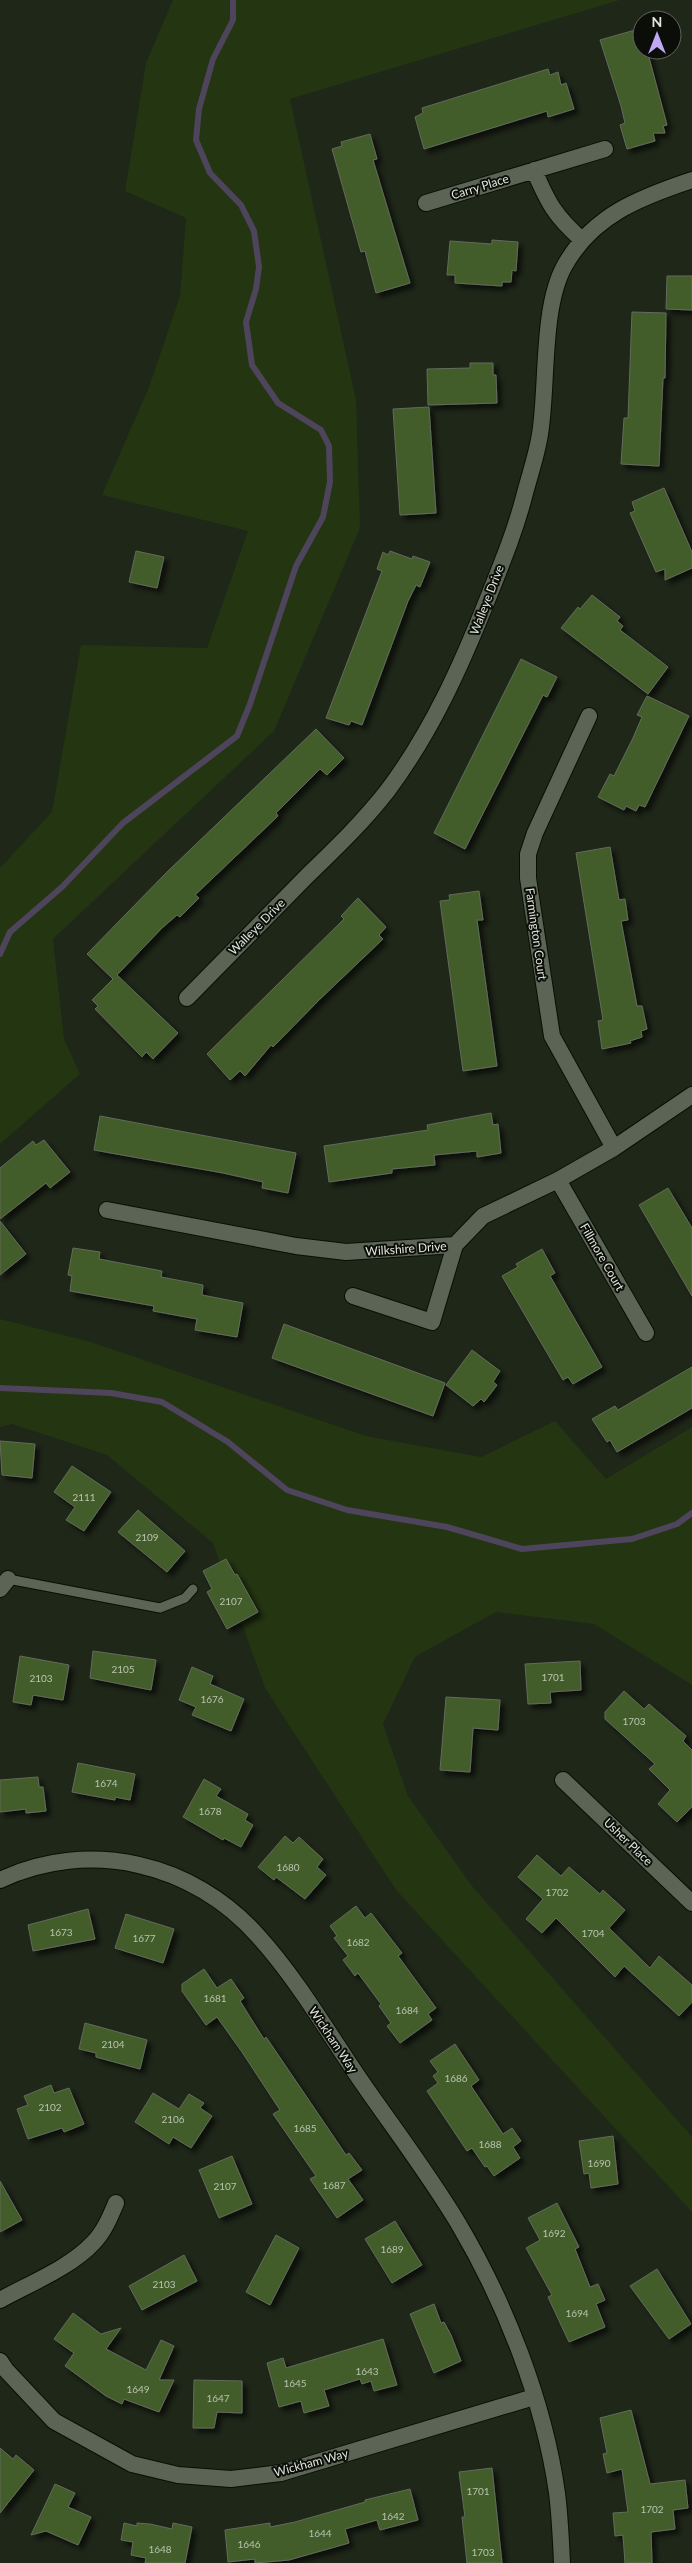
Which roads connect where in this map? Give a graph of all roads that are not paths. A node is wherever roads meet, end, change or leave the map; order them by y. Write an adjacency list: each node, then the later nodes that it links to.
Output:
1 (606, 149): 2 (street, Carry Place)
2 (534, 170): 4 (street, Carry Place); 5 (street)
3 (692, 180): 5 (street, Walleye Drive)
4 (426, 203)
5 (582, 240): 7 (street, Walleye Drive)
6 (589, 716): 9 (street, Farmington Court)
7 (187, 998)
8 (692, 1095): 9 (street, Wilkshire Drive)
9 (614, 1148): 10 (street, Wilkshire Drive)
10 (558, 1180): 12 (street, Wilkshire Drive); 14 (street, Fillmore Court)
11 (107, 1210): 12 (street, Wilkshire Drive)
12 (455, 1245): 13 (street)
13 (353, 1296)
14 (646, 1333)
15 (4, 1584): 16 (lane)
16 (193, 1589)
17 (563, 1780): 19 (street, Usher Place)
18 (0, 1880): 23 (street, Wickham Way)
19 (692, 1903)
20 (116, 2203): 21 (street)
21 (0, 2300)
22 (0, 2361): 23 (street, Wickham Way)
23 (534, 2397): 24 (street, Wickham Way)
24 (562, 2563)

